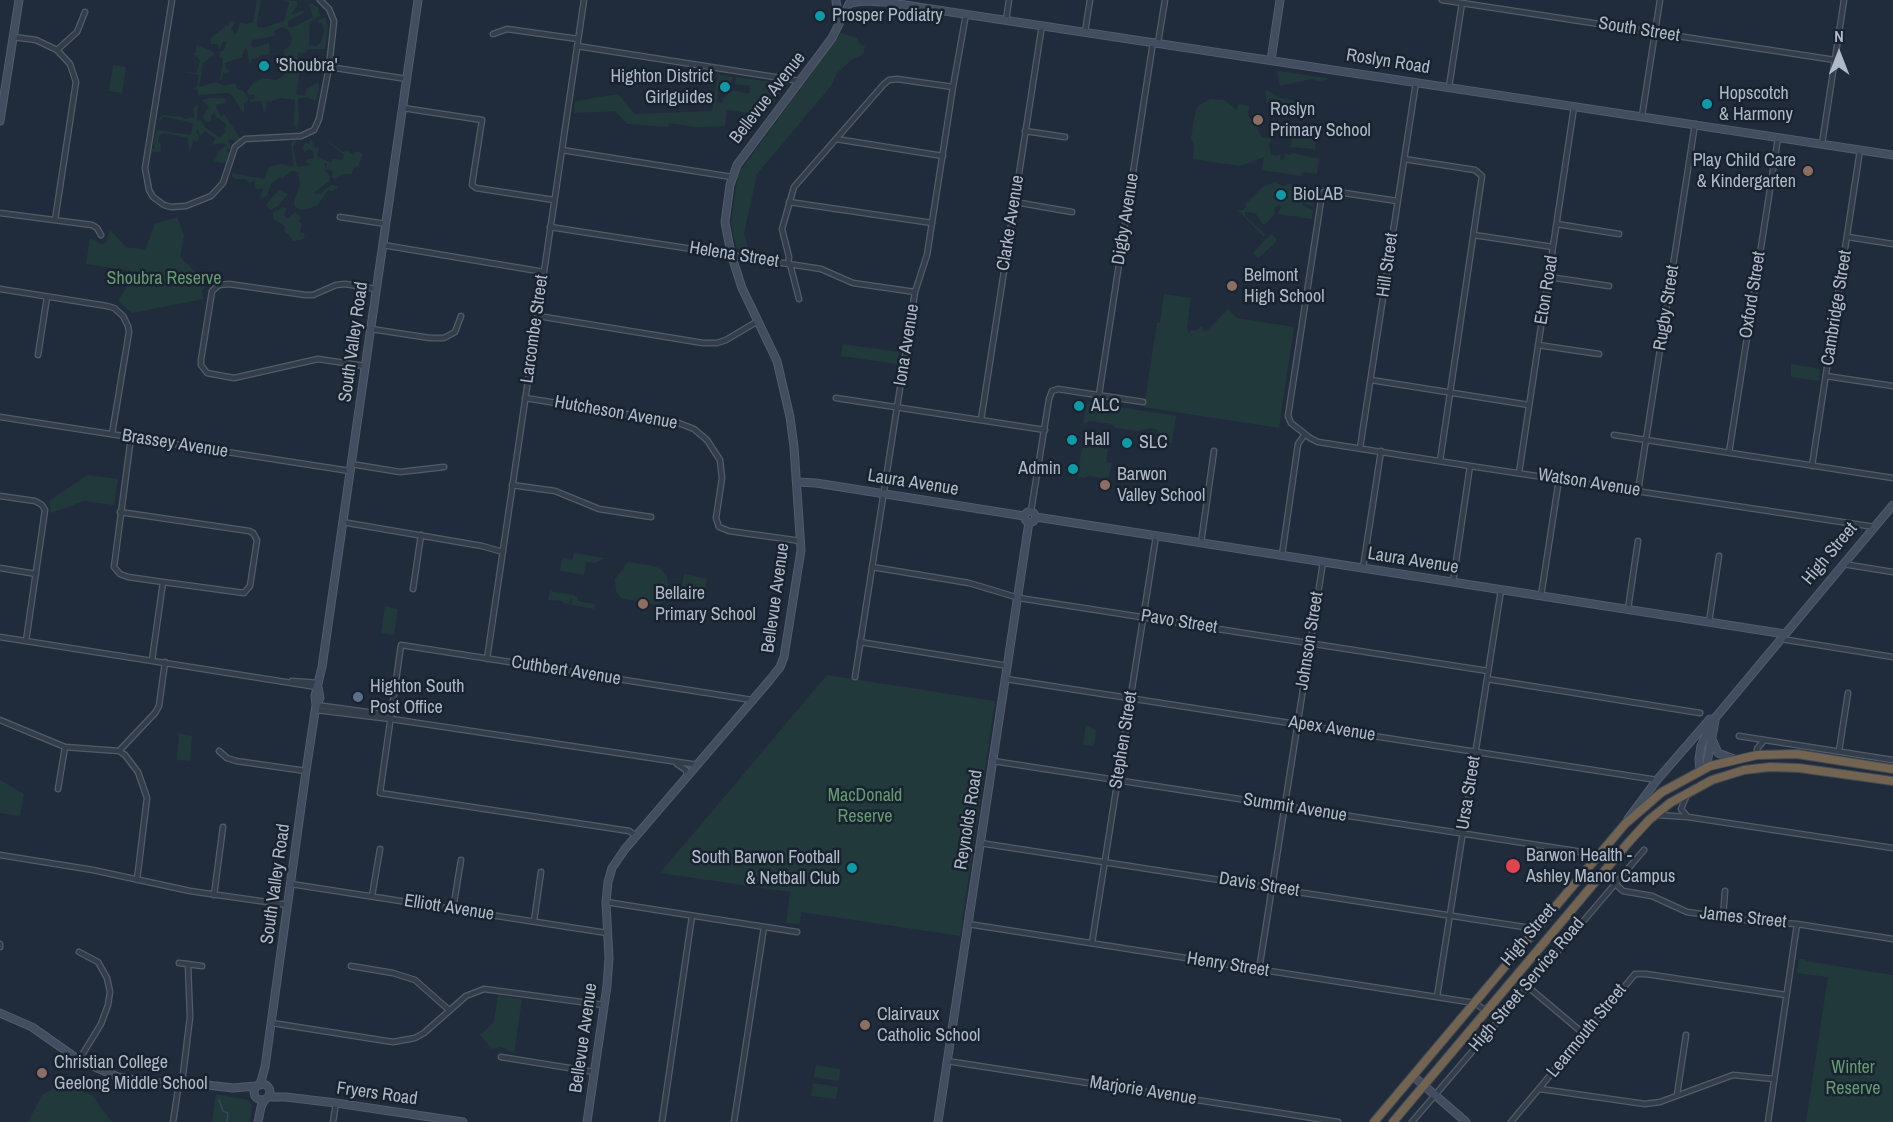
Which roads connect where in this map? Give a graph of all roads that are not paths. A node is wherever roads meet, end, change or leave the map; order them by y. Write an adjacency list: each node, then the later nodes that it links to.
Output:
1 (19, 0): 25 (street)
2 (172, 0): 32 (street)
3 (320, 0): 32 (street)
4 (418, 0): 34 (street, South Valley Road)
5 (584, 0): 26 (street, Larcombe Street)
6 (835, 0): 15 (street, Roslyn Road); 21 (street)
7 (876, 0): 15 (street, Roslyn Road); 18 (street, Roslyn Road)
8 (1009, 0): 19 (street)
9 (1090, 0): 22 (street)
10 (1165, 0): 27 (street, Digby Avenue)
11 (1280, 0): 30 (street)
12 (1442, 0): 16 (street, South Street)
13 (1660, 0): 23 (street)
14 (1844, 0): 31 (street)
15 (850, 2): 21 (street, Bellevue Avenue)
16 (1462, 2): 23 (street, South Street); 38 (street)
17 (85, 12): 29 (street)
18 (966, 14): 19 (street, Roslyn Road); 37 (street, Iona Avenue)
19 (1006, 20): 20 (street, Roslyn Road)
20 (1042, 25): 22 (street, Roslyn Road); 44 (street, Clarke Avenue)
21 (838, 26): 35 (street, Bellevue Avenue)
22 (1085, 32): 27 (street, Roslyn Road)
23 (1655, 32): 31 (street, South Street); 41 (street)
24 (493, 34): 26 (street)
25 (13, 37): 29 (street); 33 (street)
26 (578, 39): 28 (street, Larcombe Street)
27 (1156, 42): 30 (street, Roslyn Road); 96 (street, Digby Avenue)
28 (577, 46): 35 (street); 49 (street, Larcombe Street)
29 (57, 50): 62 (street)
30 (1271, 60): 36 (street, Roslyn Road)
31 (1835, 60): 48 (street)
32 (328, 67): 34 (street)
33 (4, 69): 42 (street)
34 (407, 79): 40 (street, South Valley Road)
35 (801, 81): 54 (street, Bellevue Avenue)
36 (1416, 82): 38 (street, Roslyn Road); 53 (street, Hill Street)
37 (953, 87): 47 (street); 52 (street, Iona Avenue)
38 (1449, 87): 39 (street, Roslyn Road)
39 (1575, 107): 41 (street, Roslyn Road); 65 (street, Eton Road)
40 (403, 108): 55 (street); 64 (street, South Valley Road)
41 (1642, 116): 43 (street, Roslyn Road)
42 (0, 121)
43 (1695, 124): 46 (street, Roslyn Road); 109 (street, Rugby Street)
44 (1025, 131): 45 (street); 58 (street, Clarke Avenue)
45 (1065, 137)
46 (1778, 138): 48 (street, Roslyn Road); 113 (street, Oxford Street)
47 (836, 139): 52 (street); 57 (street)
48 (1822, 144): 50 (street, Roslyn Road)
49 (562, 150): 54 (street); 55 (street, Larcombe Street)
50 (1860, 150): 51 (street, Roslyn Road); 70 (street, Cambridge Street)
51 (1893, 155)
52 (943, 156): 63 (street, Iona Avenue)
53 (1404, 159): 56 (street, Hill Street); 69 (street)
54 (732, 177): 74 (street, Bellevue Avenue)
55 (554, 200): 66 (street, Larcombe Street)
56 (1397, 201): 93 (street, Hill Street); 106 (street)
57 (789, 202): 63 (street); 75 (street)
58 (1015, 202): 59 (street); 103 (street, Clarke Avenue)
59 (1072, 212)
60 (0, 213): 62 (street)
61 (340, 218): 64 (street)
62 (55, 220): 68 (street)
63 (932, 223): 81 (street, Iona Avenue)
64 (386, 224): 72 (street, South Valley Road)
65 (1557, 224): 67 (street); 73 (street, Eton Road)
66 (550, 227): 74 (street, Helena Street); 76 (street, Larcombe Street)
67 (1619, 234)
68 (101, 235)
69 (1474, 235): 73 (street); 95 (street)
70 (1848, 237): 71 (street); 92 (street, Cambridge Street)
71 (1893, 244)
72 (383, 245): 76 (street); 79 (street, South Valley Road)
73 (1553, 247): 77 (street, Eton Road)
74 (731, 254): 75 (street, Helena Street); 86 (street, Bellevue Avenue)
75 (789, 264): 81 (street, Helena Street); 83 (street)
76 (544, 272): 85 (street, Larcombe Street)
77 (1549, 277): 78 (street); 88 (street, Eton Road)
78 (1609, 286)
79 (376, 289): 87 (street, South Valley Road); 91 (street)
80 (0, 290): 82 (street)
81 (915, 292): 101 (street, Iona Avenue)
82 (47, 297): 90 (street); 105 (street)
83 (799, 299)
84 (461, 316): 87 (street)
85 (538, 316): 86 (street); 97 (street, Larcombe Street)
86 (758, 321): 122 (street, Bellevue Avenue)
87 (370, 329): 91 (street, South Valley Road)
88 (1538, 345): 89 (street); 100 (street, Eton Road)
89 (1599, 354)
90 (38, 355)
91 (365, 366): 117 (street, South Valley Road)
92 (1826, 376): 94 (street); 116 (street, Cambridge Street)
93 (1371, 380): 95 (street); 110 (street, Hill Street)
94 (1893, 386)
95 (1450, 393): 100 (street); 114 (street)
96 (1099, 395): 99 (street); 104 (street, Reynolds Road)
97 (525, 398): 123 (street, Larcombe Street); 135 (street, Hutcheson Avenue)
98 (836, 398): 101 (street)
99 (1143, 402)
100 (1529, 405): 119 (street, Eton Road)
101 (897, 408): 103 (street); 125 (street, Iona Avenue)
102 (0, 417): 105 (street, Brassey Avenue)
103 (981, 420): 104 (street)
104 (1045, 430): 130 (street, Reynolds Road)
105 (112, 434): 108 (street, Brassey Avenue)
106 (1305, 434): 110 (street, Watson Avenue); 141 (street)
107 (1614, 435): 109 (street)
108 (131, 437): 117 (street, Brassey Avenue); 128 (street)
109 (1646, 440): 113 (street); 124 (street, Rugby Street)
110 (1360, 448): 112 (street, Watson Avenue)
111 (1214, 451): 137 (street)
112 (1380, 452): 114 (street, Watson Avenue); 147 (street)
113 (1729, 453): 116 (street)
114 (1440, 461): 115 (street, Watson Avenue)
115 (1470, 466): 119 (street, Watson Avenue); 151 (street)
116 (1812, 466): 120 (street)
117 (350, 467): 118 (street, Brassey Avenue); 131 (street, South Valley Road)
118 (444, 467)
119 (1519, 473): 121 (street, Watson Avenue)
120 (1893, 478)
121 (1559, 479): 124 (street, Watson Avenue); 154 (street)
122 (797, 482): 125 (street, Laura Avenue); 135 (street, Bellevue Avenue)
123 (512, 485): 129 (street); 138 (street, Larcombe Street)
124 (1638, 491): 132 (street, Watson Avenue)
125 (884, 493): 130 (street, Laura Avenue); 145 (street, Iona Avenue)
126 (0, 496): 149 (street)
127 (1893, 505): 132 (street, High Street)
128 (120, 512): 150 (street); 150 (street)
129 (651, 517)
130 (1030, 517): 134 (street, Laura Avenue); 155 (street, Reynolds Road)
131 (342, 522): 133 (street); 173 (street, South Valley Road)
132 (1875, 527): 144 (street, High Street)
133 (421, 536): 139 (street); 152 (street)
134 (1156, 536): 137 (street, Laura Avenue); 157 (street, Stephen Street)
135 (801, 541): 177 (street, Bellevue Avenue)
136 (1638, 541): 156 (street)
137 (1202, 543): 141 (street, Laura Avenue)
138 (504, 544): 139 (street); 140 (street, Larcombe Street)
139 (482, 546): 140 (street)
140 (503, 552): 165 (street, Larcombe Street)
141 (1282, 555): 143 (street, Laura Avenue)
142 (1719, 556): 158 (street)
143 (1323, 562): 147 (street, Laura Avenue); 163 (street, Johnson Street)
144 (1843, 564): 148 (street); 159 (street, High Street)
145 (872, 567): 155 (street, Pavo Street); 162 (street, Iona Avenue)
146 (0, 568): 149 (street)
147 (1363, 568): 151 (street, Laura Avenue)
148 (1893, 572)
149 (36, 574): 161 (street)
150 (163, 582): 166 (street)
151 (1453, 582): 153 (street, Laura Avenue)
152 (413, 590)
153 (1501, 590): 154 (street, Laura Avenue); 169 (street, Ursa Street)
154 (1541, 596): 156 (street, Laura Avenue)
155 (1019, 598): 157 (street, Pavo Street); 168 (street, Reynolds Road)
156 (1628, 609): 158 (street, Laura Avenue)
157 (1143, 616): 163 (street, Pavo Street); 176 (street, Stephen Street)
158 (1709, 622): 159 (street, Laura Avenue)
159 (1783, 636): 164 (street); 180 (street, High Street)
160 (0, 637): 161 (street)
161 (26, 641): 166 (street)
162 (860, 642): 168 (street); 170 (street, Iona Avenue)
163 (1310, 643): 169 (street, Pavo Street); 184 (street, Johnson Street)
164 (1893, 657)
165 (487, 659): 175 (street, Cuthbert Avenue); 182 (street, Cuthbert Avenue)
166 (153, 660): 167 (street)
167 (165, 662): 173 (street); 189 (street)
168 (1008, 666): 171 (street, Reynolds Road)
169 (1488, 671): 172 (street, Ursa Street)
170 (855, 677)
171 (1006, 680): 176 (street, Apex Avenue); 196 (street, Reynolds Road)
172 (1487, 680): 181 (street); 191 (street, Ursa Street)
173 (318, 685): 178 (street, South Valley Road)
174 (1848, 693): 192 (street)
175 (730, 698): 177 (street, Cuthbert Avenue); 179 (street, Cuthbert Avenue)
176 (1130, 698): 184 (street, Apex Avenue); 204 (street, Stephen Street)
177 (753, 700): 179 (street, Bellevue Avenue)
178 (316, 707): 182 (street); 202 (street, South Valley Road)
179 (745, 710): 198 (street, Bellevue Avenue)
180 (1721, 710): 185 (street, High Street); 200 (street, High Street); 205 (street, High Street)
181 (1700, 713)
182 (391, 719): 197 (street); 216 (street)
183 (0, 720): 188 (street)
184 (1297, 724): 191 (street, Apex Avenue); 210 (street, Johnson Street)
185 (1712, 736): 194 (street); 200 (street, High Street)
186 (1739, 736): 187 (street)
187 (1764, 740): 192 (street); 193 (street)
188 (65, 747): 189 (street); 208 (street)
189 (119, 751): 227 (street)
190 (219, 752): 202 (street)
191 (1476, 752): 205 (street, Apex Avenue); 215 (street, Ursa Street)
192 (1839, 752): 195 (street)
193 (1757, 755): 194 (highway); 199 (highway); 201 (highway)
194 (1734, 759): 200 (highway)
195 (1893, 760)
196 (993, 761): 204 (street, Summit Avenue); 217 (street, Reynolds Road)
197 (675, 763): 198 (street); 203 (street)
198 (698, 765): 203 (street, Bellevue Avenue)
199 (1770, 766): 206 (highway, High Street); 207 (highway, High Street)
200 (1703, 769): 207 (highway); 213 (highway, High Street)
201 (1893, 769)
202 (306, 771): 229 (street, South Valley Road)
203 (687, 777): 216 (street, Bellevue Avenue)
204 (1118, 780): 210 (street, Summit Avenue); 224 (street, Stephen Street)
205 (1657, 780): 213 (street, High Street)
206 (1893, 781)
207 (1703, 784): 209 (highway, High Street)
208 (58, 789)
209 (1690, 790): 211 (highway, High Street); 212 (street)
210 (1284, 806): 215 (street, Summit Avenue); 230 (street, Johnson Street)
211 (1655, 815): 212 (street); 226 (highway, High Street)
212 (1688, 817): 218 (street)
213 (1625, 824): 223 (highway, High Street)
214 (223, 827): 232 (street)
215 (1463, 833): 223 (street, Summit Avenue); 237 (street, Ursa Street)
216 (637, 836): 234 (street, Bellevue Avenue)
217 (980, 843): 224 (street, Davis Street); 241 (street, Reynolds Road)
218 (1893, 848)
219 (380, 849): 233 (street)
220 (1644, 850): 228 (street, High Street Service Road)
221 (0, 855): 227 (street)
222 (461, 860): 236 (street)
223 (1595, 860): 226 (highway); 244 (highway, High Street)
224 (1105, 862): 230 (street, Davis Street); 248 (street, Stephen Street)
225 (541, 872): 240 (street)
226 (1603, 872): 228 (street, James Street); 261 (highway, High Street)
227 (137, 880): 232 (street)
228 (1613, 883): 239 (street, James Street); 255 (street, High Street Service Road)
229 (291, 884): 233 (street, Elliott Avenue); 235 (street, South Valley Road)
230 (1272, 887): 237 (street, Davis Street); 254 (street, Johnson Street)
231 (1725, 891): 239 (street)
232 (214, 895): 235 (street)
233 (372, 896): 236 (street, Elliott Avenue)
234 (606, 902): 238 (street); 246 (street, Bellevue Avenue)
235 (288, 905): 263 (street, South Valley Road)
236 (453, 909): 240 (street, Elliott Avenue)
237 (1450, 915): 244 (street, Davis Street); 257 (street, Ursa Street)
238 (692, 916): 243 (street); 287 (street)
239 (1722, 917): 242 (street, James Street)
240 (534, 921): 246 (street, Elliott Avenue)
241 (968, 924): 248 (street, Henry Street); 268 (street, Reynolds Road)
242 (1797, 924): 247 (street, James Street); 256 (street)
243 (764, 927): 245 (street); 288 (street)
244 (1537, 929): 258 (highway, High Street)
245 (797, 932)
246 (607, 933): 259 (street, Bellevue Avenue)
247 (1893, 939)
248 (1092, 943): 254 (street, Henry Street)
249 (79, 952): 267 (street)
250 (179, 963): 251 (street)
251 (188, 964): 252 (street); 272 (street)
252 (202, 966)
253 (351, 966): 260 (street)
254 (1259, 970): 257 (street, Henry Street)
255 (1527, 986): 264 (street); 277 (street, High Street Service Road)
256 (1786, 995): 264 (street, Learmouth Street); 271 (street)
257 (1437, 997): 258 (street, Henry Street)
258 (1475, 1003): 261 (street, Henry Street); 270 (highway, High Street)
259 (604, 1005): 260 (street); 269 (street, Bellevue Avenue)
260 (449, 1010): 263 (street)
261 (1486, 1011): 273 (highway, High Street)
262 (0, 1013): 267 (street)
263 (272, 1023): 276 (street, South Valley Road)
264 (1584, 1034): 275 (street, Learmouth Street)
265 (1686, 1035): 278 (street)
266 (501, 1057): 269 (street)
267 (78, 1060): 272 (street)
268 (947, 1061): 289 (street, Reynolds Road); 290 (street, Marjorie Avenue)
269 (594, 1072): 286 (street, Bellevue Avenue)
270 (1413, 1076): 273 (street); 291 (highway, High Street)
271 (1774, 1079): 278 (street); 296 (street)
272 (180, 1083): 274 (street); 283 (street)
273 (1424, 1085): 277 (street); 292 (highway, High Street)
274 (233, 1088): 276 (street); 279 (street)
275 (1540, 1089): 278 (street); 295 (street, Learmouth Street)
276 (264, 1091): 279 (street); 279 (street, South Valley Road); 280 (street, Fryers Road); 282 (street, South Valley Road)
277 (1435, 1095): 293 (street, High Street Service Road); 294 (street)
278 (1677, 1095)
279 (255, 1097): 282 (street, South Valley Road)
280 (336, 1103): 281 (street, Fryers Road); 284 (street)
281 (411, 1118): 285 (street, Fryers Road)
282 (258, 1120)
283 (173, 1122)
284 (333, 1122)
285 (463, 1122)
286 (587, 1122)
287 (662, 1122)
288 (734, 1122)
289 (938, 1122)
290 (1338, 1122)
291 (1374, 1122)
292 (1394, 1122)
293 (1412, 1122)
294 (1466, 1122)
295 (1511, 1122)
296 (1768, 1122)

